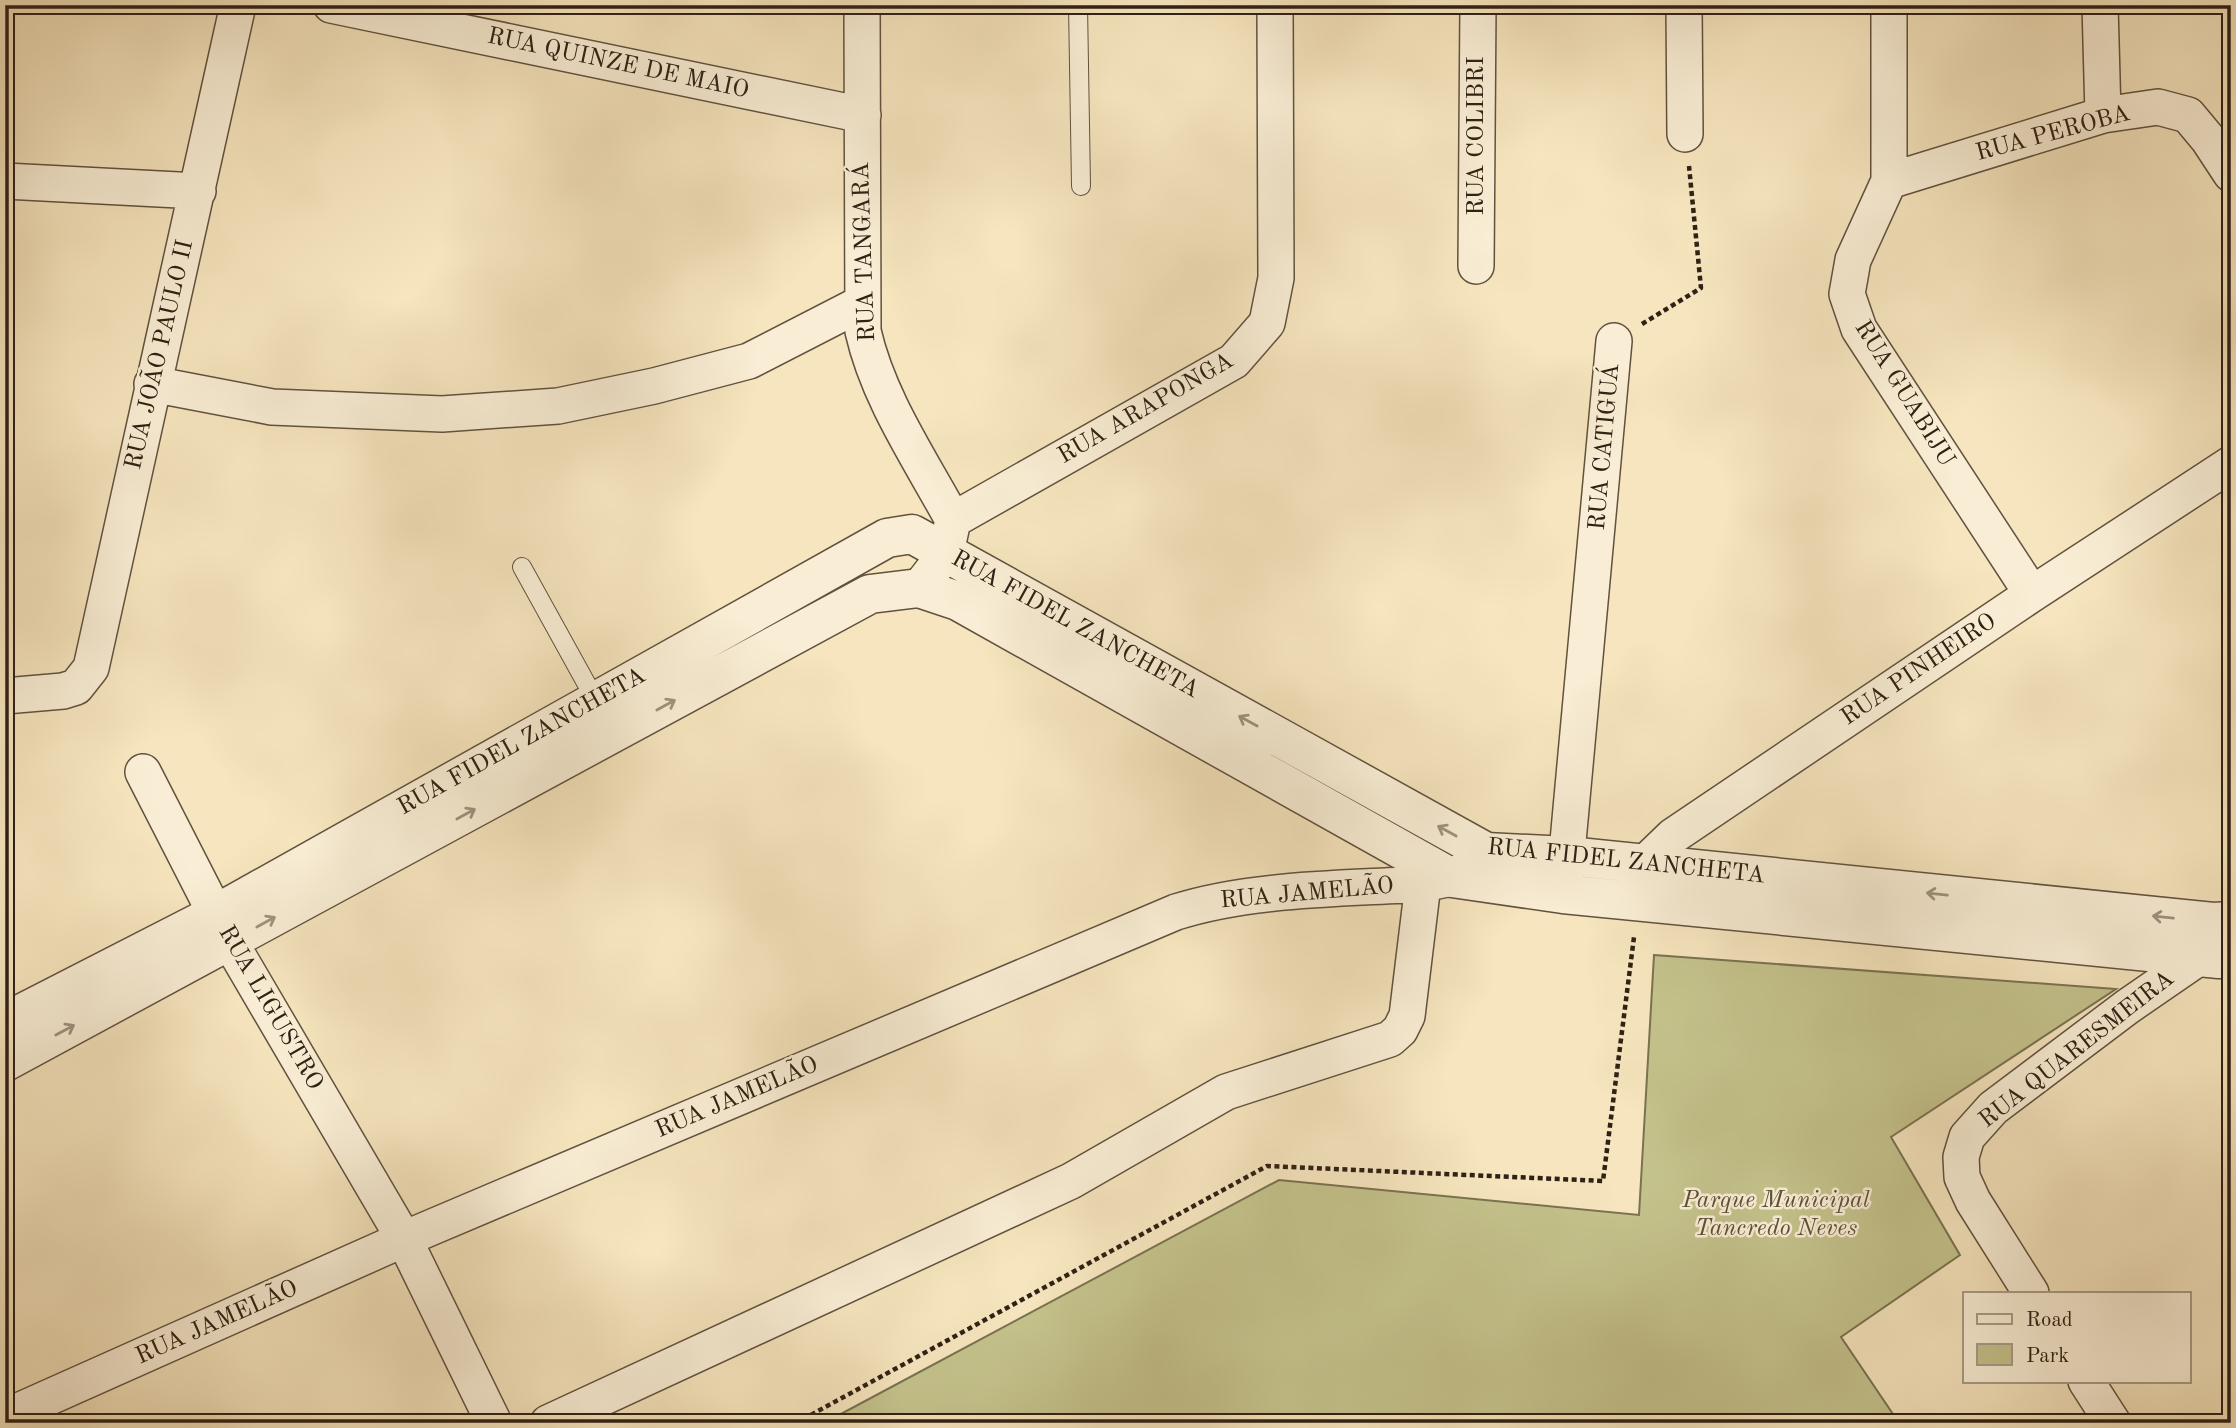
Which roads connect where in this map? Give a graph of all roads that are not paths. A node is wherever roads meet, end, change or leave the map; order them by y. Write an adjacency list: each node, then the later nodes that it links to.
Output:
1 (238, 5): 17 (street, RUA JOÃO PAULO II)
2 (331, 5): 10 (street, RUA QUINZE DE MAIO)
3 (862, 5): 10 (street, RUA TANGARÁ)
4 (1078, 5): 16 (lane)
5 (1275, 5): 23 (street, RUA ARAPONGA)
6 (1478, 5): 18 (street, RUA COLIBRI)
7 (1684, 5): 12 (street)
8 (1889, 5): 15 (street)
9 (2100, 5): 11 (street)
10 (863, 115): 19 (street, RUA TANGARÁ)
11 (2102, 116): 13 (street, RUA PEROBA); 15 (street, RUA PEROBA)
12 (1685, 134)
13 (2231, 174)
14 (5, 181): 17 (street)
15 (1889, 181): 26 (street, RUA GUABIJU)
16 (1081, 186)
17 (198, 191): 21 (street, RUA JOÃO PAULO II)
18 (1476, 266)
19 (862, 303): 21 (street); 23 (street, RUA TANGARÁ)
20 (1615, 341): 31 (street, RUA CATIGUÁ)
21 (152, 384): 27 (street, RUA JOÃO PAULO II)
22 (2231, 464): 26 (street, RUA PINHEIRO)
23 (949, 536): 25 (street, RUA ARAPONGA); 28 (street, RUA FIDEL ZANCHETA); 30 (street, RUA FIDEL ZANCHETA, one-way to 23)
24 (522, 567): 28 (lane)
25 (919, 588): 33 (street, RUA FIDEL ZANCHETA); 36 (street, RUA FIDEL ZANCHETA, one-way to 25)
26 (2032, 594): 32 (street, RUA PINHEIRO)
27 (5, 696)
28 (596, 701): 36 (street, RUA FIDEL ZANCHETA)
29 (143, 772): 36 (street, RUA LIGUSTRO)
30 (1486, 852): 31 (street, RUA FIDEL ZANCHETA); 33 (street)
31 (1568, 856): 32 (street, RUA FIDEL ZANCHETA); 34 (street, RUA CATIGUÁ)
32 (1645, 863): 35 (street); 37 (street, RUA FIDEL ZANCHETA, one-way to 32)
33 (1438, 881): 34 (street, RUA FIDEL ZANCHETA); 40 (street, RUA JAMELÃO); 45 (street)
34 (1563, 894): 35 (street, RUA FIDEL ZANCHETA)
35 (1639, 902): 37 (street, RUA FIDEL ZANCHETA)
36 (223, 928): 38 (street, RUA FIDEL ZANCHETA); 39 (street, RUA FIDEL ZANCHETA, one-way to 36); 40 (street, RUA LIGUSTRO)
37 (2219, 939): 41 (street, RUA QUARESMEIRA)
38 (5, 1022)
39 (5, 1062)
40 (404, 1240): 43 (street, RUA JAMELÃO); 44 (street, RUA LIGUSTRO)
41 (2030, 1292)
42 (2087, 1382): 46 (street)
43 (5, 1417)
44 (494, 1423)
45 (548, 1423)
46 (2113, 1423)

